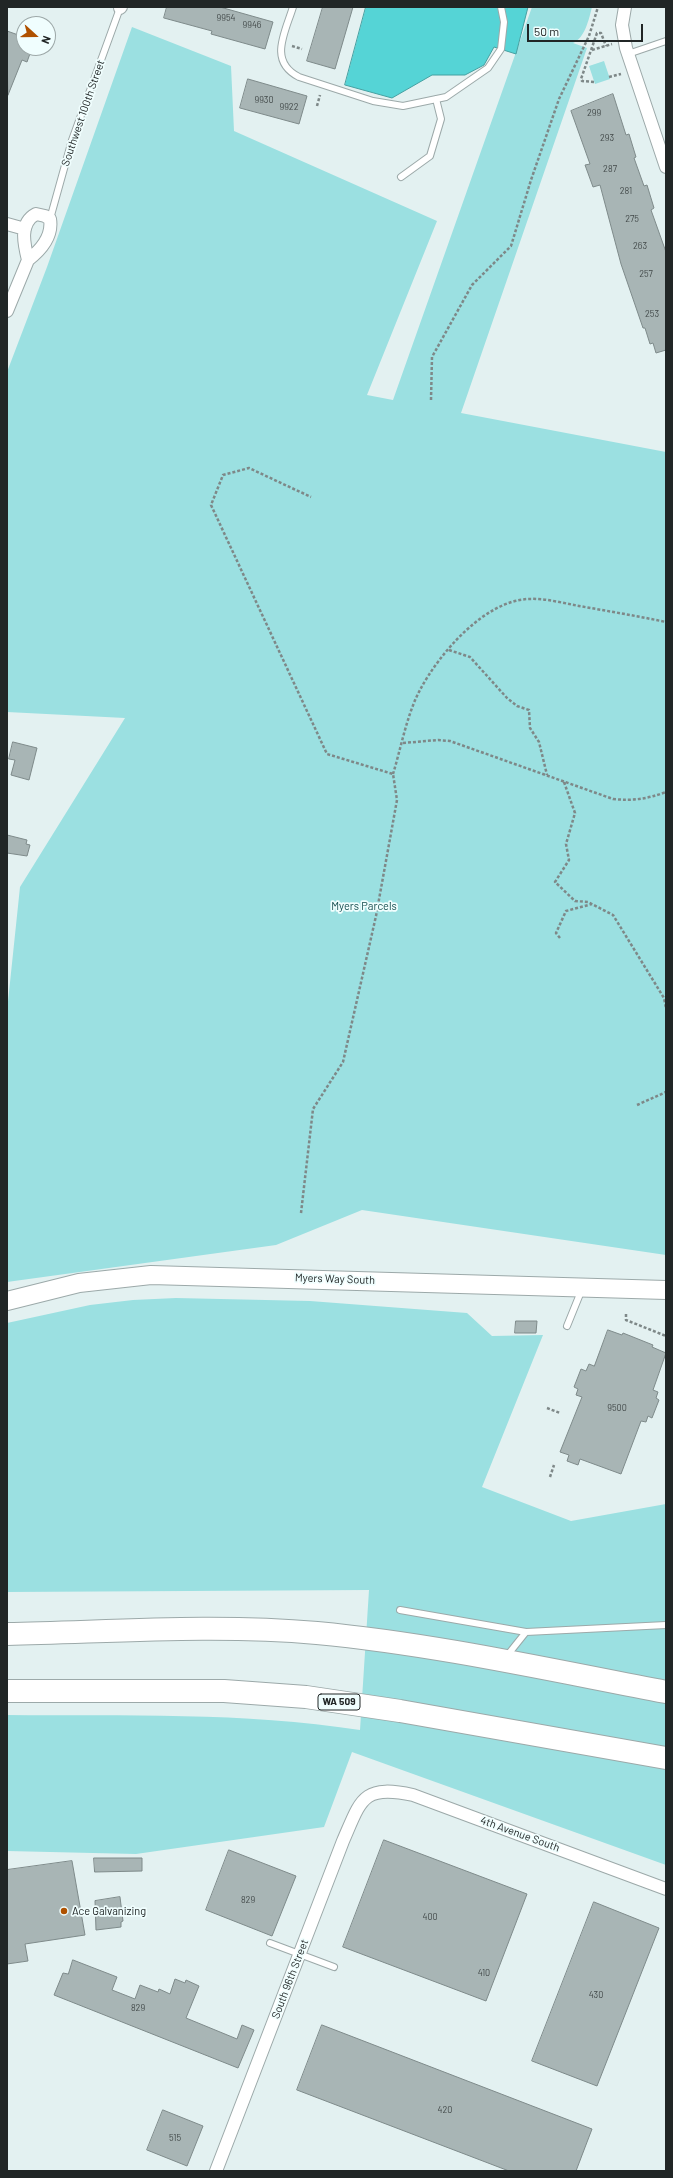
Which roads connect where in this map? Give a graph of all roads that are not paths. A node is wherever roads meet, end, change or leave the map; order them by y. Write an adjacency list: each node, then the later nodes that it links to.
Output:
1 (120, 7): 10 (lane, Southwest 100th Street)
2 (293, 7): 7 (lane)
3 (501, 7): 7 (lane)
4 (625, 7): 6 (street)
5 (666, 41): 6 (lane)
6 (628, 54): 8 (street)
7 (436, 99): 9 (lane)
8 (666, 167)
9 (401, 177)
10 (50, 219): 12 (street); 13 (street, Southwest 100th Street)
11 (7, 224): 12 (street)
12 (25, 229): 13 (street)
13 (28, 260): 14 (street, Southwest 100th Street)
14 (7, 311)
15 (583, 1288): 16 (main road, Myers Way South); 17 (main road, Myers Way South); 18 (lane)
16 (666, 1290)
17 (7, 1301)
18 (567, 1326)
19 (400, 1610): 21 (lane)
20 (666, 1625): 21 (lane)
21 (526, 1632): 23 (lane)
22 (7, 1634): 23 (highway)
23 (502, 1662): 25 (highway)
24 (7, 1691): 26 (highway, WA 509)
25 (666, 1692)
26 (666, 1758)
27 (372, 1793): 28 (street, 4th Avenue South); 30 (street, South 96th Street)
28 (666, 1888)
29 (270, 1943): 30 (lane)
30 (300, 1954): 31 (lane); 32 (street, South 96th Street)
31 (334, 1967)
32 (218, 2170)

